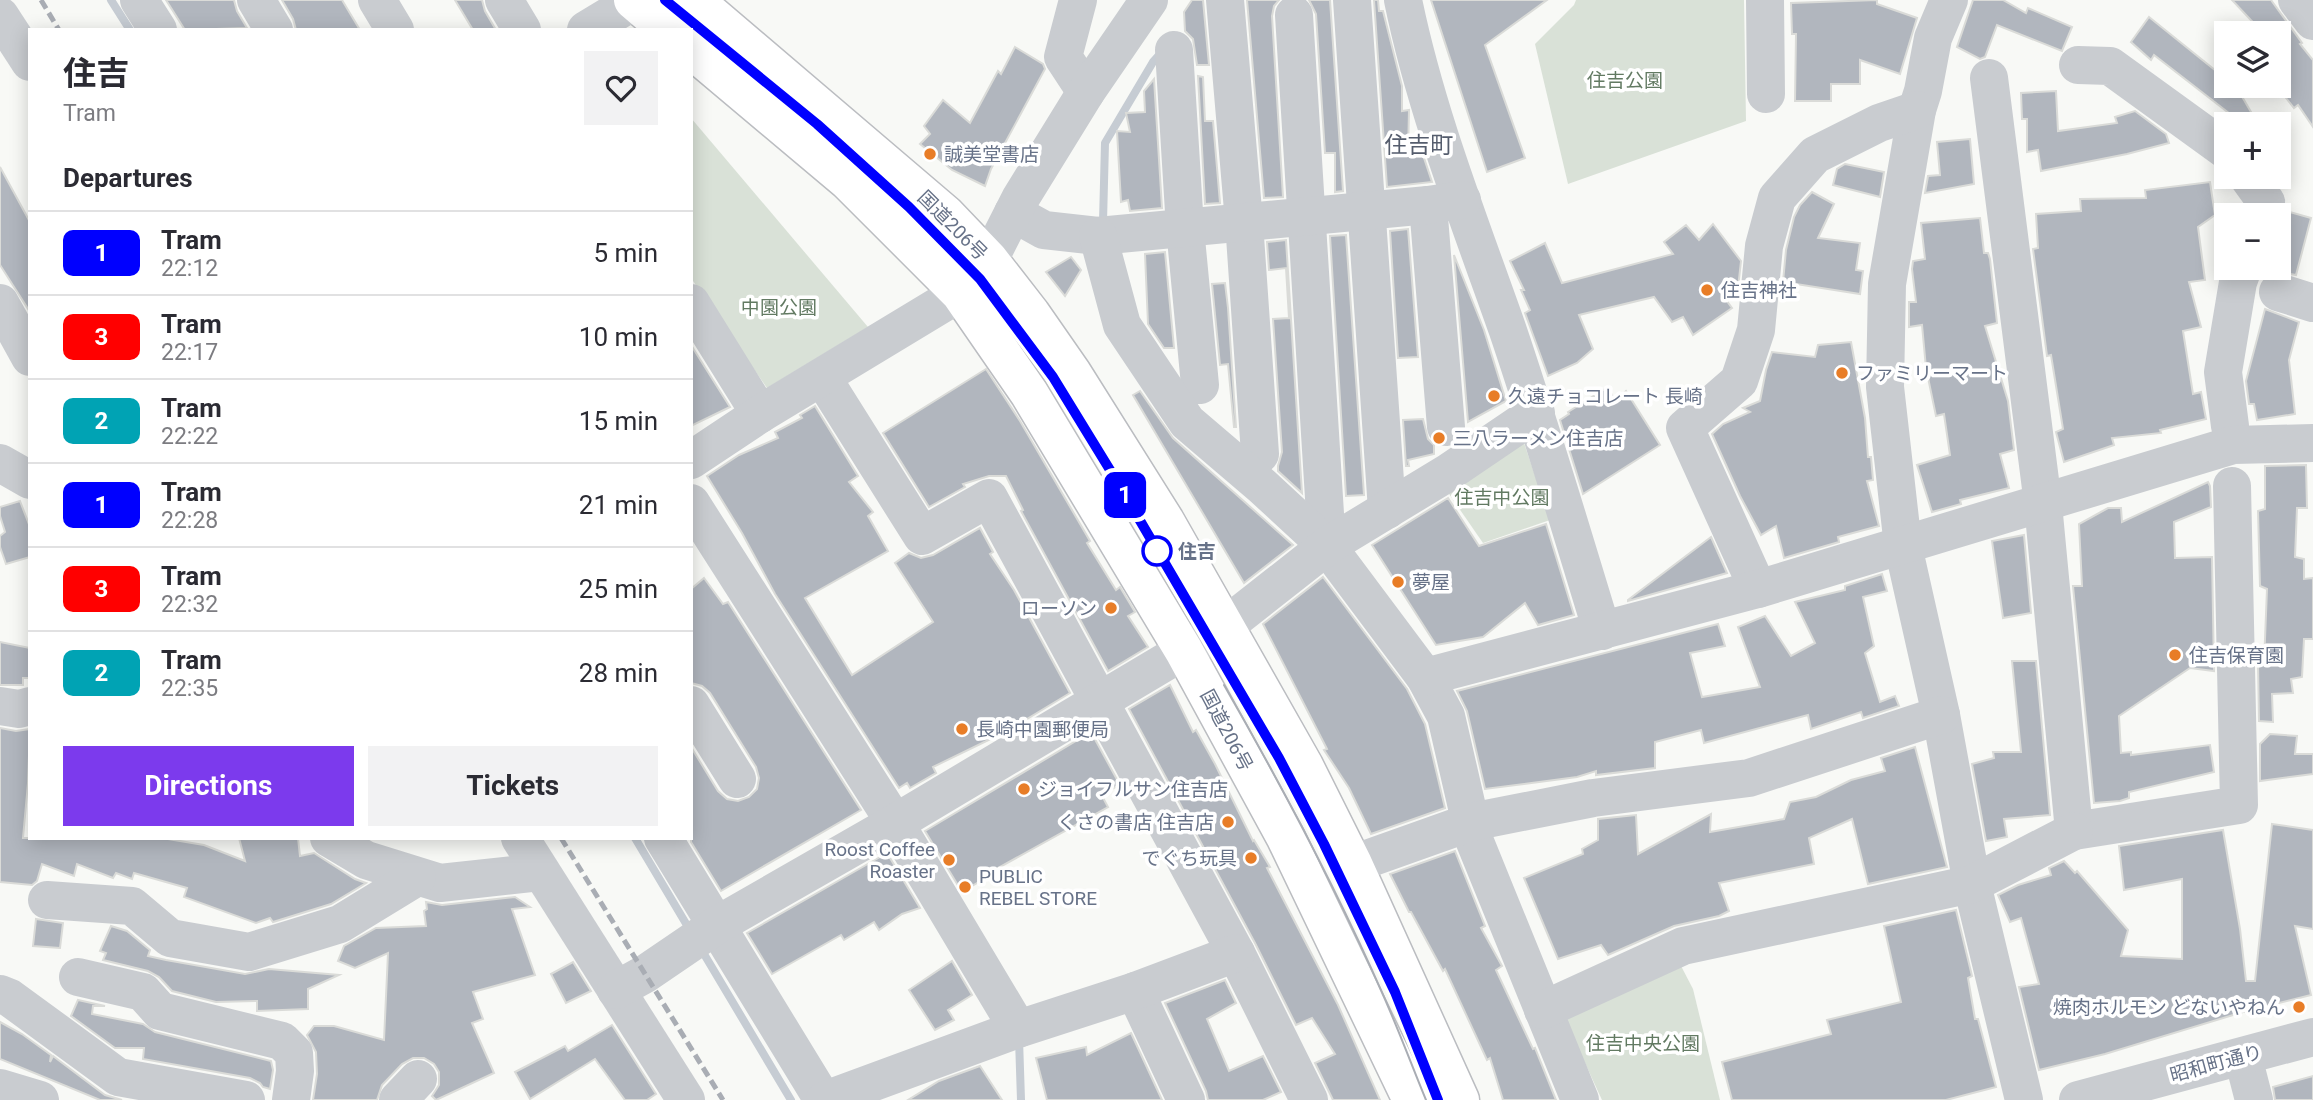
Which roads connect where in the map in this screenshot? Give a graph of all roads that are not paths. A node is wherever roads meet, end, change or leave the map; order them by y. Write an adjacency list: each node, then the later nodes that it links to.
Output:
1 (139, 0): 16 (street)
2 (256, 0): 17 (street)
3 (377, 0): 18 (street)
4 (504, 0): 19 (street)
5 (694, 0): 38 (highway, 国道206号)
6 (1078, 0): 27 (street)
7 (1149, 0): 27 (street)
8 (1225, 0): 35 (street)
9 (1352, 0): 32 (street)
10 (1403, 0): 31 (street)
11 (1765, 0): 28 (street)
12 (1949, 0): 29 (street)
13 (634, 1): 20 (street); 21 (highway)
14 (1294, 15): 34 (street)
15 (0, 16): 25 (street)
16 (157, 28)
17 (273, 28)
18 (394, 28)
19 (521, 28)
20 (589, 28)
21 (666, 28)
22 (1174, 50): 36 (street)
23 (693, 51): 40 (highway, 国道206号)
24 (2078, 65): 30 (street)
25 (19, 66)
26 (1989, 78): 56 (street)
27 (1086, 92): 33 (street)
28 (1766, 94)
29 (1917, 110): 60 (street); 61 (street)
30 (2214, 141)
31 (1445, 202): 32 (street); 46 (street); 49 (street)
32 (1367, 211): 34 (street); 58 (street)
33 (1013, 213): 37 (street); 38 (street)
34 (1307, 216): 35 (street); 59 (street)
35 (1244, 222): 36 (street); 51 (street)
36 (1185, 228): 37 (street); 45 (street)
37 (1098, 236): 59 (street)
38 (989, 260): 62 (highway, 国道206号)
39 (2239, 280): 48 (street)
40 (960, 293): 44 (street); 64 (highway, 国道206号)
41 (0, 303): 43 (street)
42 (693, 306): 47 (street)
43 (28, 353)
44 (822, 377): 47 (street); 66 (street)
45 (1200, 385)
46 (1536, 413): 58 (street); 63 (street)
47 (760, 414): 52 (street)
48 (2230, 426)
49 (1446, 427)
50 (2313, 443): 56 (street)
51 (1260, 454)
52 (693, 459)
53 (0, 463): 54 (street)
54 (28, 479)
55 (2232, 486): 74 (street)
56 (2043, 504): 60 (street); 74 (street)
57 (693, 506): 73 (street)
58 (1387, 510): 59 (street)
59 (1327, 546): 62 (street); 65 (street)
60 (1903, 546): 61 (street); 70 (street)
61 (1758, 589): 63 (street)
62 (1224, 627): 64 (street); 78 (highway, 国道206号)
63 (1602, 631): 65 (street)
64 (1184, 651): 66 (street); 102 (highway, 国道206号)
65 (1425, 677): 72 (street)
66 (1101, 702): 73 (street); 84 (street)
67 (0, 706): 68 (street)
68 (28, 707)
69 (693, 708): 71 (street)
70 (1941, 715): 72 (street); 81 (street)
71 (737, 779)
72 (1471, 822): 78 (street); 89 (street)
73 (895, 823): 83 (street); 90 (street)
74 (2074, 831): 81 (street)
75 (332, 840): 80 (street)
76 (521, 840): 79 (street)
77 (664, 840): 83 (street)
78 (1353, 864): 103 (highway, 国道206号)
79 (540, 872): 80 (street); 86 (street)
80 (417, 877): 82 (street)
81 (1972, 884): 89 (street); 105 (street)
82 (47, 900)
83 (717, 925): 86 (street); 99 (street)
84 (1236, 953): 87 (street); 101 (street)
85 (78, 977): 98 (street)
86 (616, 990): 95 (street)
87 (1135, 991): 90 (street); 100 (street)
88 (0, 994): 94 (street)
89 (1543, 1010): 104 (street)
90 (1018, 1028): 99 (street)
91 (2313, 1037): 92 (street, 昭和町通り)
92 (2243, 1056): 106 (street, 昭和町通り); 107 (street)
93 (0, 1088): 96 (street)
94 (114, 1088): 97 (street)
95 (680, 1095)
96 (40, 1100)
97 (246, 1100)
98 (291, 1100)
99 (824, 1100)
100 (1186, 1100)
101 (1309, 1100)
102 (1412, 1100)
103 (1460, 1100)
104 (1580, 1100)
105 (2024, 1100)
106 (2078, 1100)
107 (2254, 1100)

